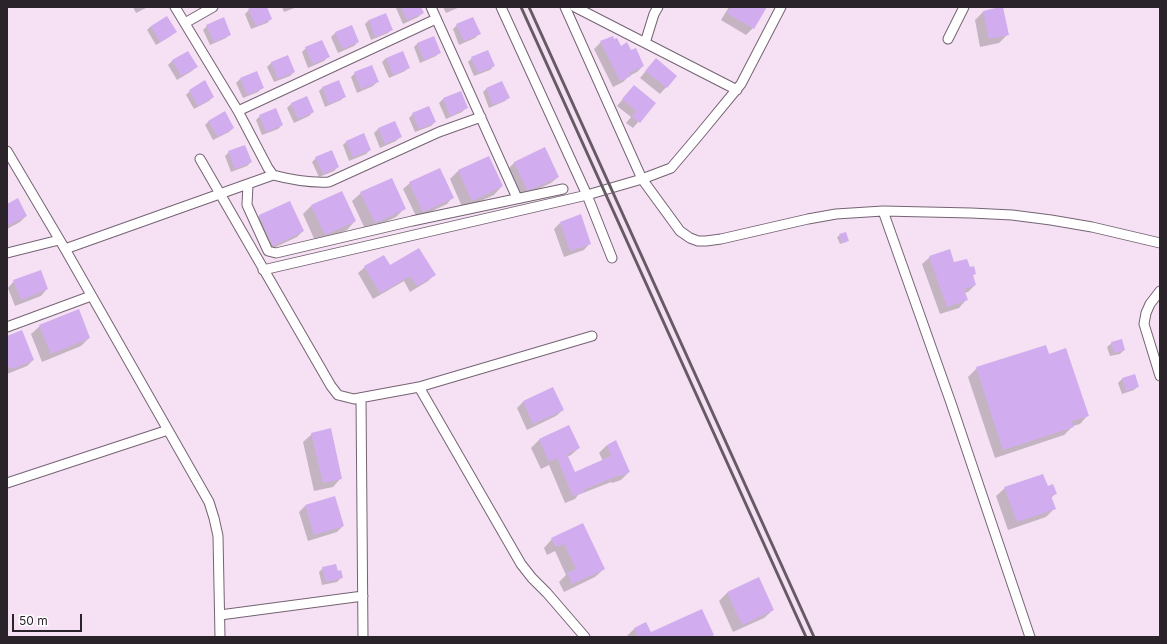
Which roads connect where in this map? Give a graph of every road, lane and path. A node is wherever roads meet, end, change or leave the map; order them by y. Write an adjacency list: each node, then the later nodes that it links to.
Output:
1 (175, 7): 11 (street)
2 (213, 7): 11 (street)
3 (431, 7): 10 (street)
4 (501, 7): 24 (street)
5 (566, 7): 20 (street)
6 (575, 7): 13 (street)
7 (658, 7): 13 (street)
8 (782, 7): 14 (street)
9 (964, 7): 12 (street)
10 (436, 19): 15 (street); 16 (street)
11 (185, 23): 15 (street)
12 (948, 39)
13 (645, 43): 14 (street)
14 (736, 90): 20 (street)
15 (238, 111): 19 (street)
16 (481, 117): 19 (street); 25 (street)
17 (7, 150): 27 (street)
18 (200, 158): 23 (street)
19 (273, 175): 21 (street)
20 (642, 179): 24 (street); 26 (street)
21 (248, 184): 23 (street); 25 (street)
22 (563, 189): 25 (street)
23 (220, 194): 29 (street); 32 (street)
24 (587, 195): 31 (street); 32 (street)
25 (517, 198)
26 (883, 211): 28 (street); 47 (street)
27 (59, 240): 29 (street); 30 (street)
28 (1160, 244)
29 (65, 249): 34 (street)
30 (7, 253)
31 (612, 258)
32 (263, 270): 39 (street)
33 (1160, 292): 37 (street)
34 (92, 296): 35 (street); 40 (street)
35 (7, 327)
36 (592, 336): 38 (street)
37 (1160, 376)
38 (419, 387): 39 (street); 46 (street)
39 (361, 398): 42 (street)
40 (167, 428): 41 (street); 43 (street)
41 (7, 483)
42 (363, 596): 43 (street); 45 (street)
43 (220, 615): 44 (street)
44 (220, 637)
45 (363, 637)
46 (585, 637)
47 (1030, 637)

